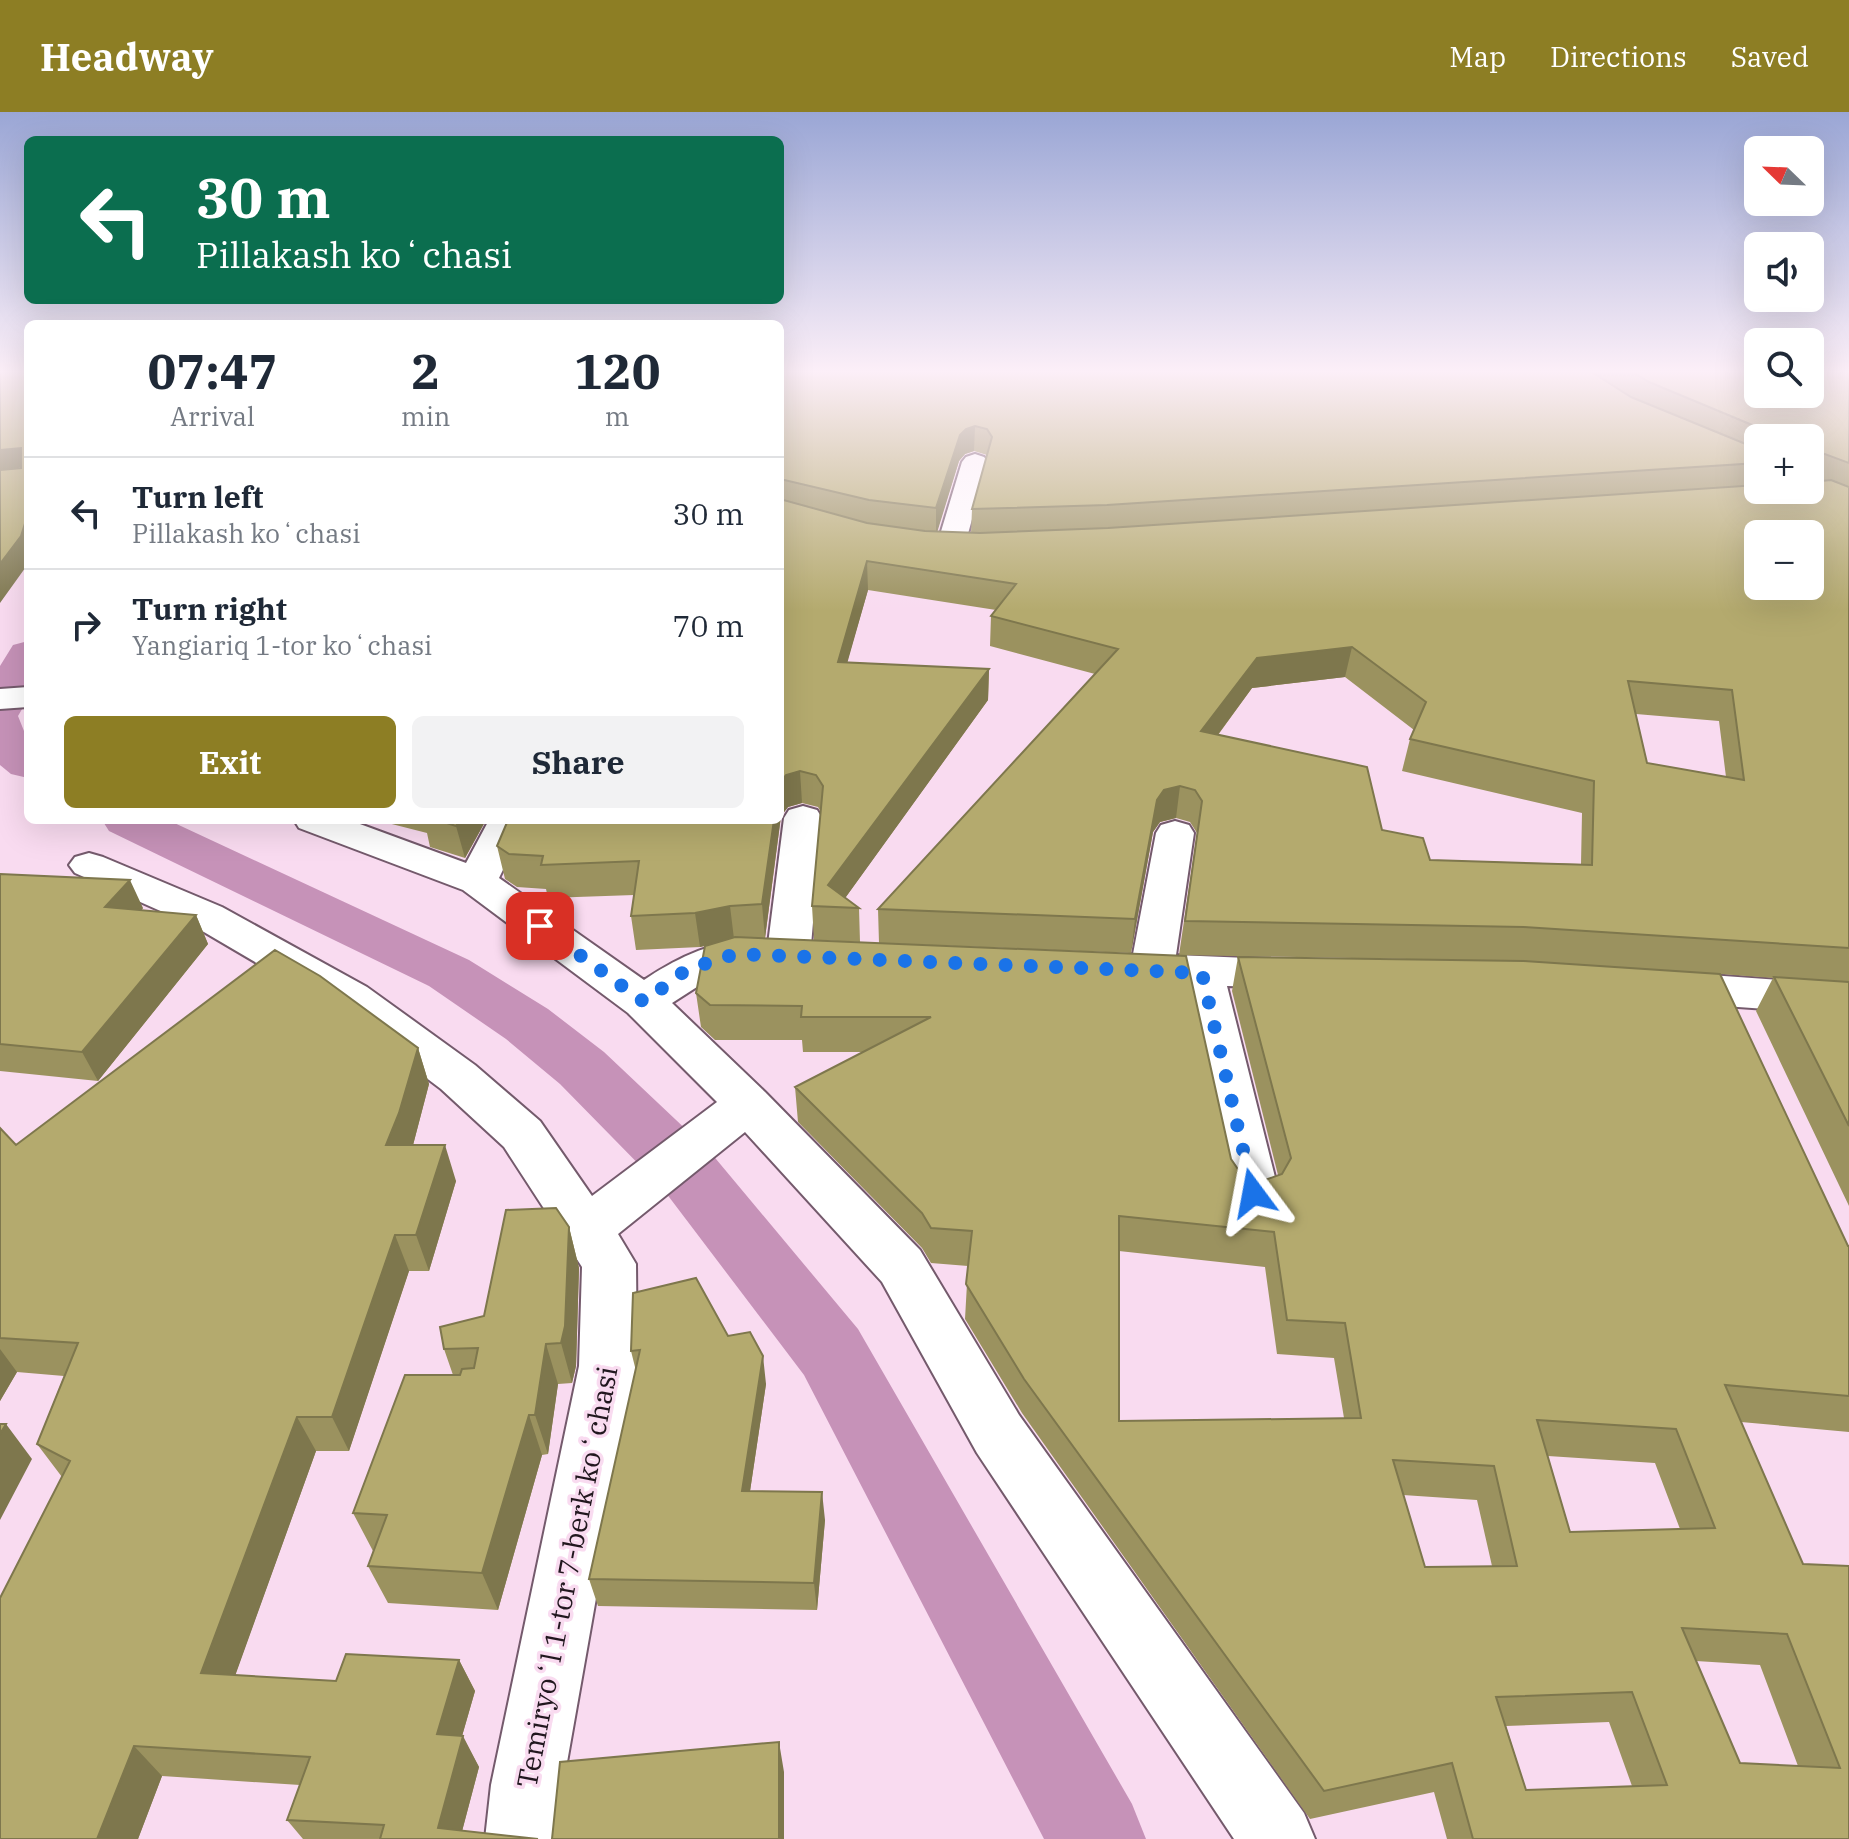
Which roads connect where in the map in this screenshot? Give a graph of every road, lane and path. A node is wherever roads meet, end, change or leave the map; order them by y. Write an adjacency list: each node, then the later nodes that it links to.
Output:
1 (975, 462): 2 (street)
2 (979, 549)
3 (24, 697): 4 (street)
4 (0, 699)
5 (803, 818): 17 (street)
6 (324, 824): 10 (street)
7 (506, 824): 10 (street)
8 (1175, 833): 12 (street)
9 (89, 865): 20 (street, Temiryoʻl 1-tor 7-berk koʻchasi)
10 (477, 881): 17 (street)
11 (1089, 967): 12 (street)
12 (1152, 969): 13 (street)
13 (1202, 973): 14 (street); 19 (street)
14 (1341, 975)
15 (1631, 985): 16 (street)
16 (1849, 1000)
17 (644, 1002): 18 (street)
18 (728, 1119): 20 (street); 22 (street)
19 (1253, 1193)
20 (595, 1223): 21 (street, Temiryoʻl 1-tor 7-berk koʻchasi)
21 (522, 1839)
22 (1278, 1839)

